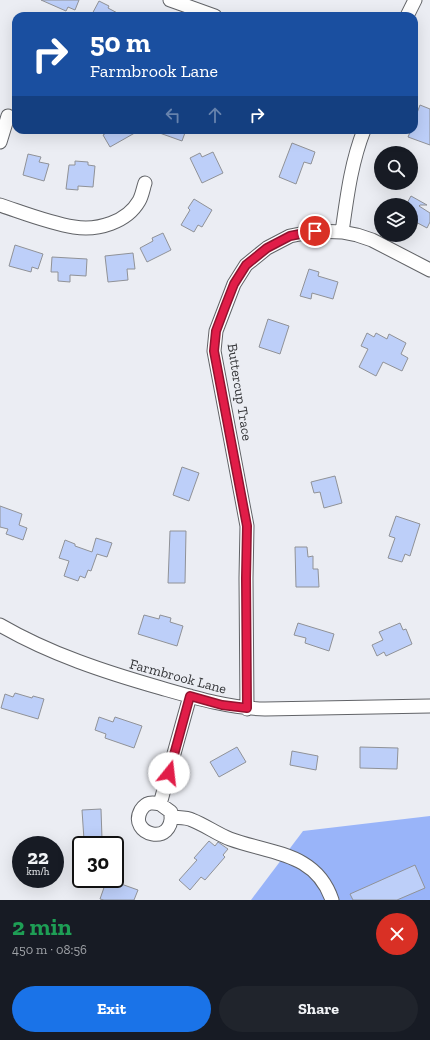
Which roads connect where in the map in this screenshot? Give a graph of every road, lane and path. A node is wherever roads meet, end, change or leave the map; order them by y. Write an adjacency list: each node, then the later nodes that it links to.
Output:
1 (170, 0): 3 (street)
2 (415, 0): 4 (street)
3 (204, 12)
4 (409, 12)
5 (8, 116): 7 (street)
6 (363, 134): 10 (street)
7 (0, 142)
8 (145, 183): 9 (street)
9 (0, 205)
10 (342, 232): 11 (street, Buttercup Trace); 15 (street, Buttercup Trace)
11 (430, 270)
12 (0, 625): 13 (street, Farmbrook Lane)
13 (190, 696): 15 (street, Farmbrook Lane); 16 (street)
14 (430, 706): 15 (street, Farmbrook Lane)
15 (247, 708)
16 (160, 804): 17 (street); 17 (street)
17 (171, 817): 18 (street)
18 (332, 900)

